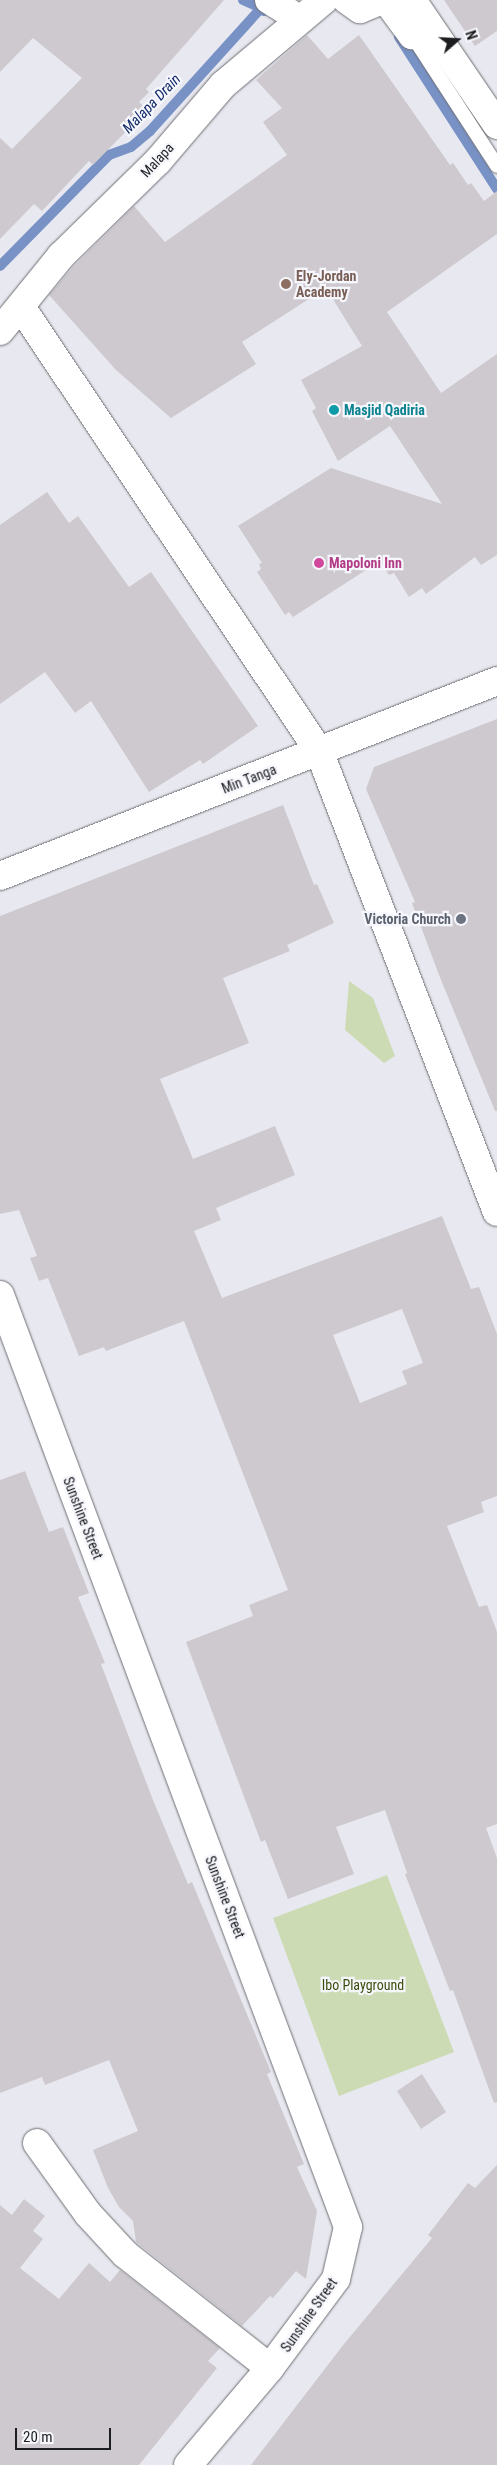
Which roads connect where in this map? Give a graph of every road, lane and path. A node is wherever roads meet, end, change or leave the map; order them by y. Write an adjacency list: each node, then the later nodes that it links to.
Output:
1 (324, 0): 7 (street, Malapa)
2 (370, 1): 4 (street)
3 (414, 3): 4 (street); 5 (street)
4 (412, 35): 6 (lane)
5 (497, 125)
6 (497, 166)
7 (20, 307): 8 (street, Malapa); 10 (street)
8 (0, 331)
9 (497, 681): 10 (street, Min Tanga)
10 (319, 751): 11 (street, Min Tanga); 12 (street)
11 (0, 876)
12 (497, 1212)
13 (0, 1295): 15 (street, Sunshine Street)
14 (37, 2143): 15 (street)
15 (270, 2368): 16 (street, Sunshine Street)
16 (188, 2465)

